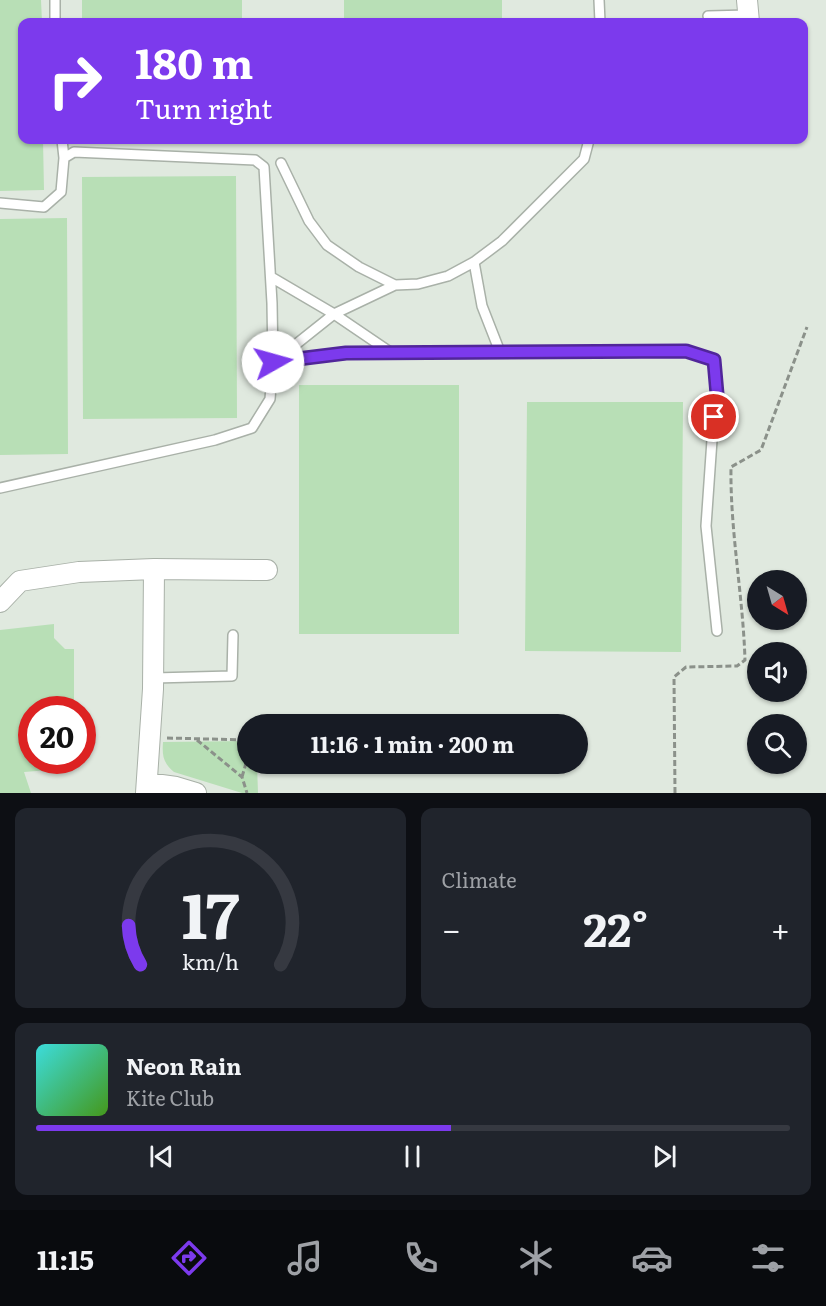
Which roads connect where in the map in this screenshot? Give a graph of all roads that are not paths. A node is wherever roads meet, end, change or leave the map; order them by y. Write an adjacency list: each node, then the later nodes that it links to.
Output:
1 (55, 0): 5 (lane)
2 (599, 0): 6 (lane)
3 (748, 12): 4 (lane)
4 (708, 16)
5 (55, 18)
6 (600, 18)
7 (62, 144): 9 (lane)
8 (588, 144): 12 (lane)
9 (64, 158): 11 (lane); 13 (lane)
10 (282, 163): 14 (lane)
11 (0, 203)
12 (474, 262): 14 (lane); 17 (lane)
13 (271, 277): 15 (lane); 18 (lane)
14 (395, 285): 15 (lane)
15 (334, 314): 16 (lane); 18 (lane)
16 (390, 352): 17 (lane); 18 (lane)
17 (500, 352): 23 (lane)
18 (273, 362): 19 (lane)
19 (0, 488)
20 (154, 569): 21 (street); 22 (street); 25 (street)
21 (267, 570)
22 (0, 602)
23 (717, 631)
24 (233, 635): 25 (lane)
25 (154, 678): 26 (street)
26 (147, 788): 27 (street)
27 (196, 793)

